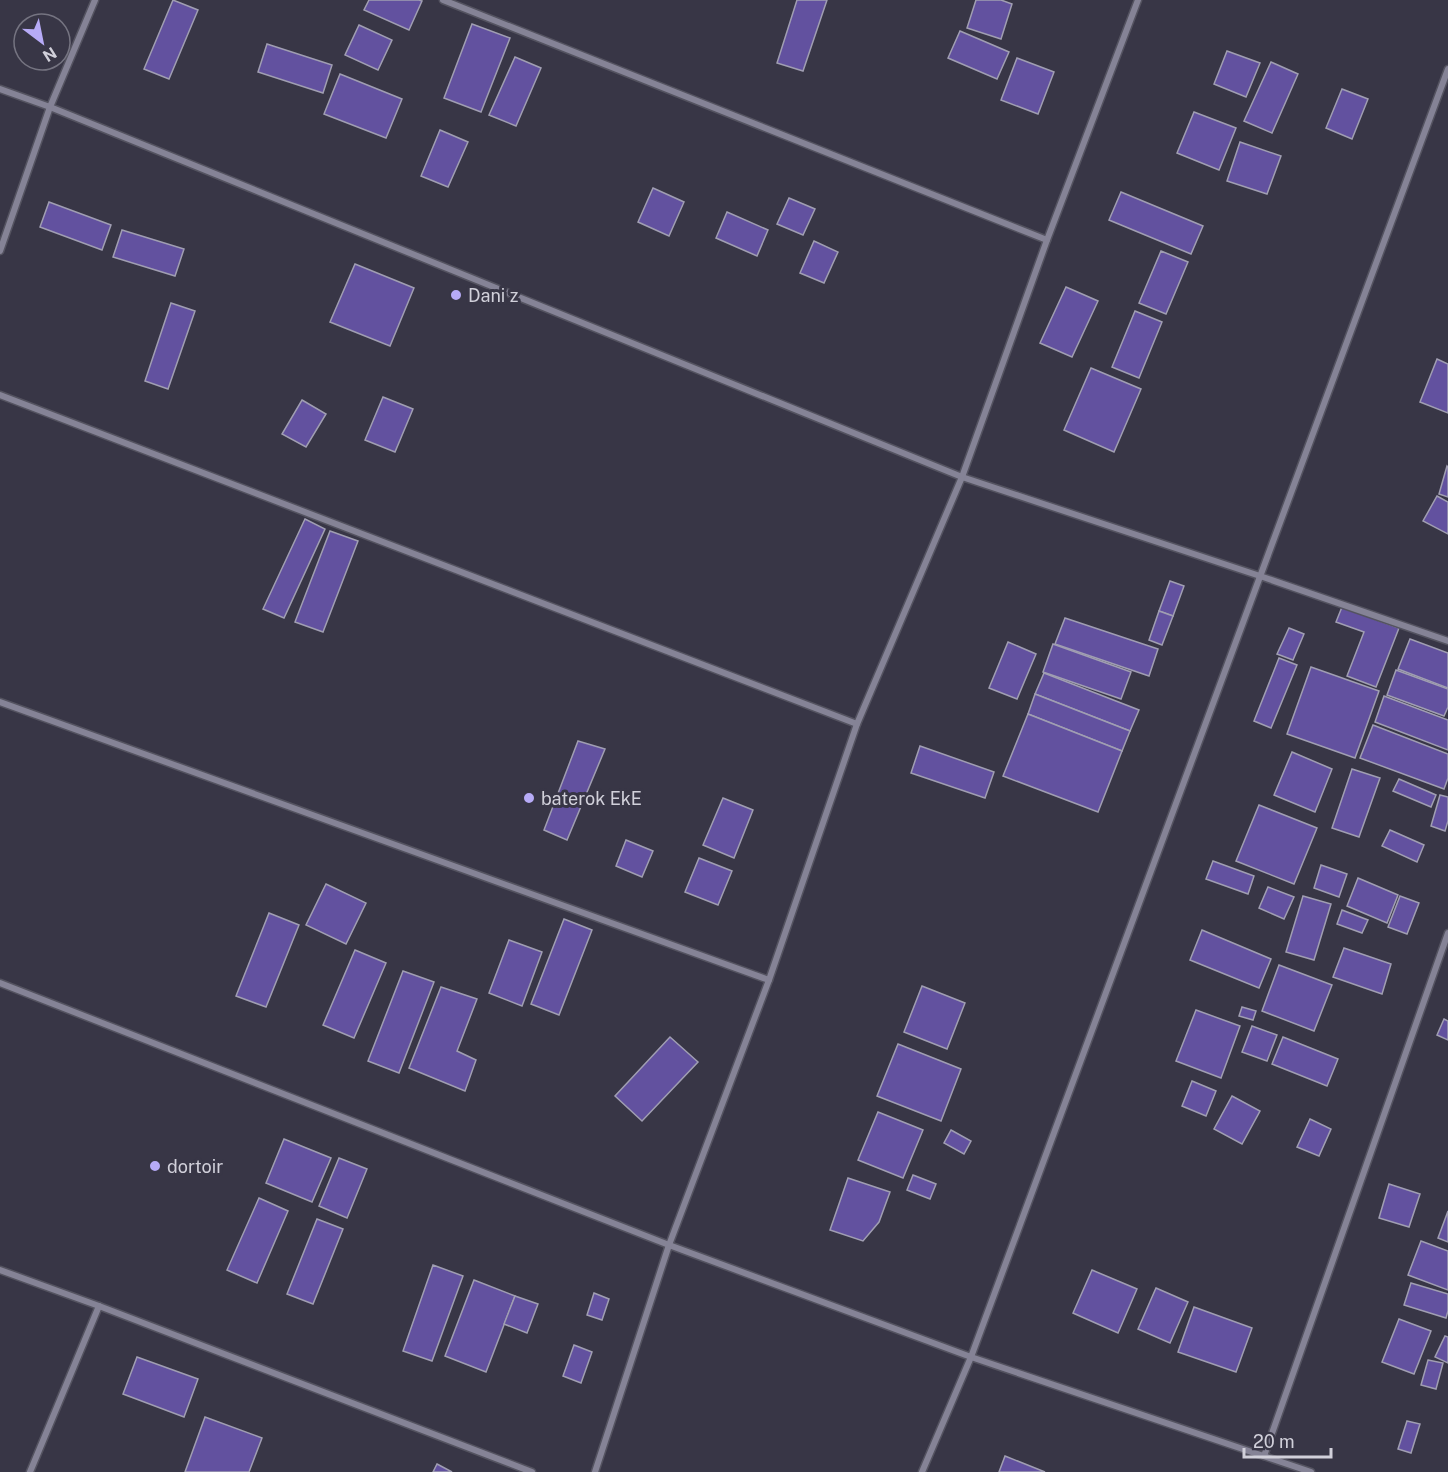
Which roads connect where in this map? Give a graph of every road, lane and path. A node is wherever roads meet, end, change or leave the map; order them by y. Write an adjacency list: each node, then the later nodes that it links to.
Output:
1 (95, 0): 6 (street)
2 (443, 0): 7 (street)
3 (1138, 0): 7 (street)
4 (1448, 69): 11 (street)
5 (0, 89): 6 (street)
6 (50, 107): 8 (street); 10 (street)
7 (1047, 240): 10 (street)
8 (0, 251)
9 (0, 395): 14 (street)
10 (962, 477): 11 (street); 14 (street)
11 (1260, 576): 12 (street); 21 (street)
12 (1448, 641)
13 (0, 702): 16 (street)
14 (857, 724): 16 (street)
15 (1448, 933): 22 (street)
16 (769, 980): 18 (street)
17 (0, 983): 18 (street)
18 (669, 1245): 21 (street); 25 (street)
19 (0, 1270): 20 (street)
20 (99, 1306): 23 (street); 24 (street)
21 (971, 1357): 22 (street); 26 (street)
22 (1264, 1456): 27 (street)
23 (30, 1472)
24 (532, 1472)
25 (595, 1472)
26 (922, 1472)
27 (1311, 1472)

